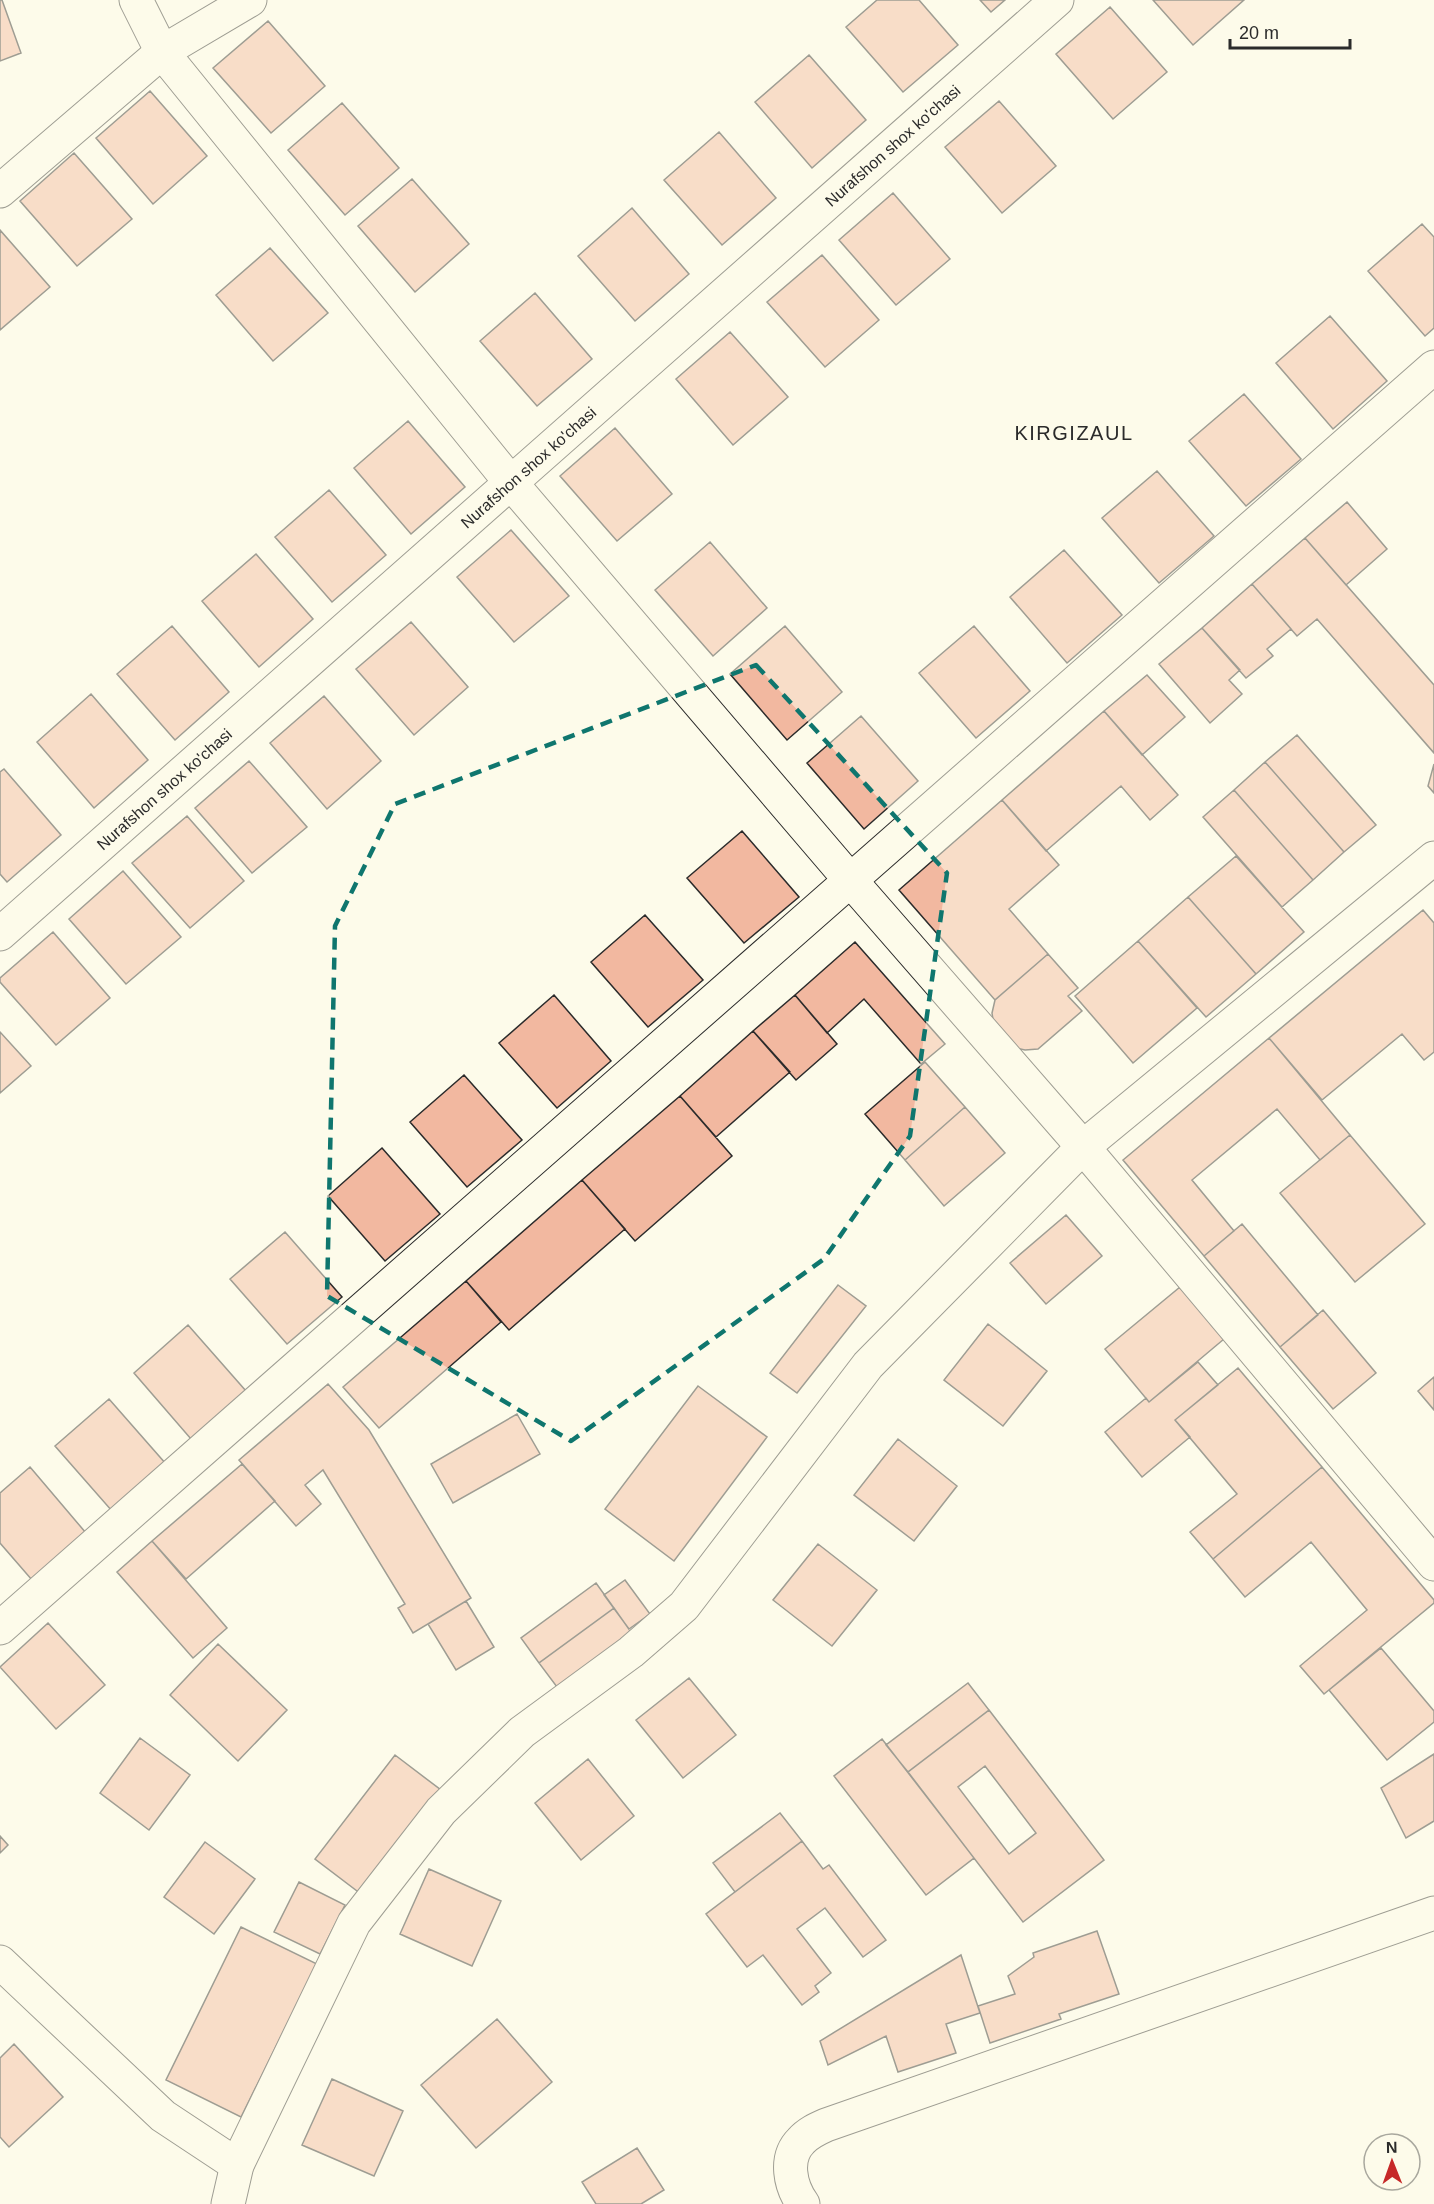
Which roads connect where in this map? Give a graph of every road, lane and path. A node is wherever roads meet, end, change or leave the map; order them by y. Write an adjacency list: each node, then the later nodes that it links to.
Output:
1 (136, 0): 4 (street)
2 (250, 0): 4 (street)
3 (1057, 0): 7 (street, Nurafshon shox ko'chasi)
4 (162, 52): 5 (street); 7 (street)
5 (0, 191)
6 (1434, 367): 9 (street)
7 (512, 484): 9 (street); 10 (street, Nurafshon shox ko'chasi)
8 (1429, 873): 11 (street)
9 (851, 881): 11 (street); 13 (street)
10 (0, 934)
11 (1083, 1147): 12 (street); 16 (street)
12 (1434, 1564)
13 (0, 1628)
14 (1434, 1912): 18 (street)
15 (0, 1962): 16 (street)
16 (237, 2165): 17 (street)
17 (228, 2204)
18 (802, 2204)

